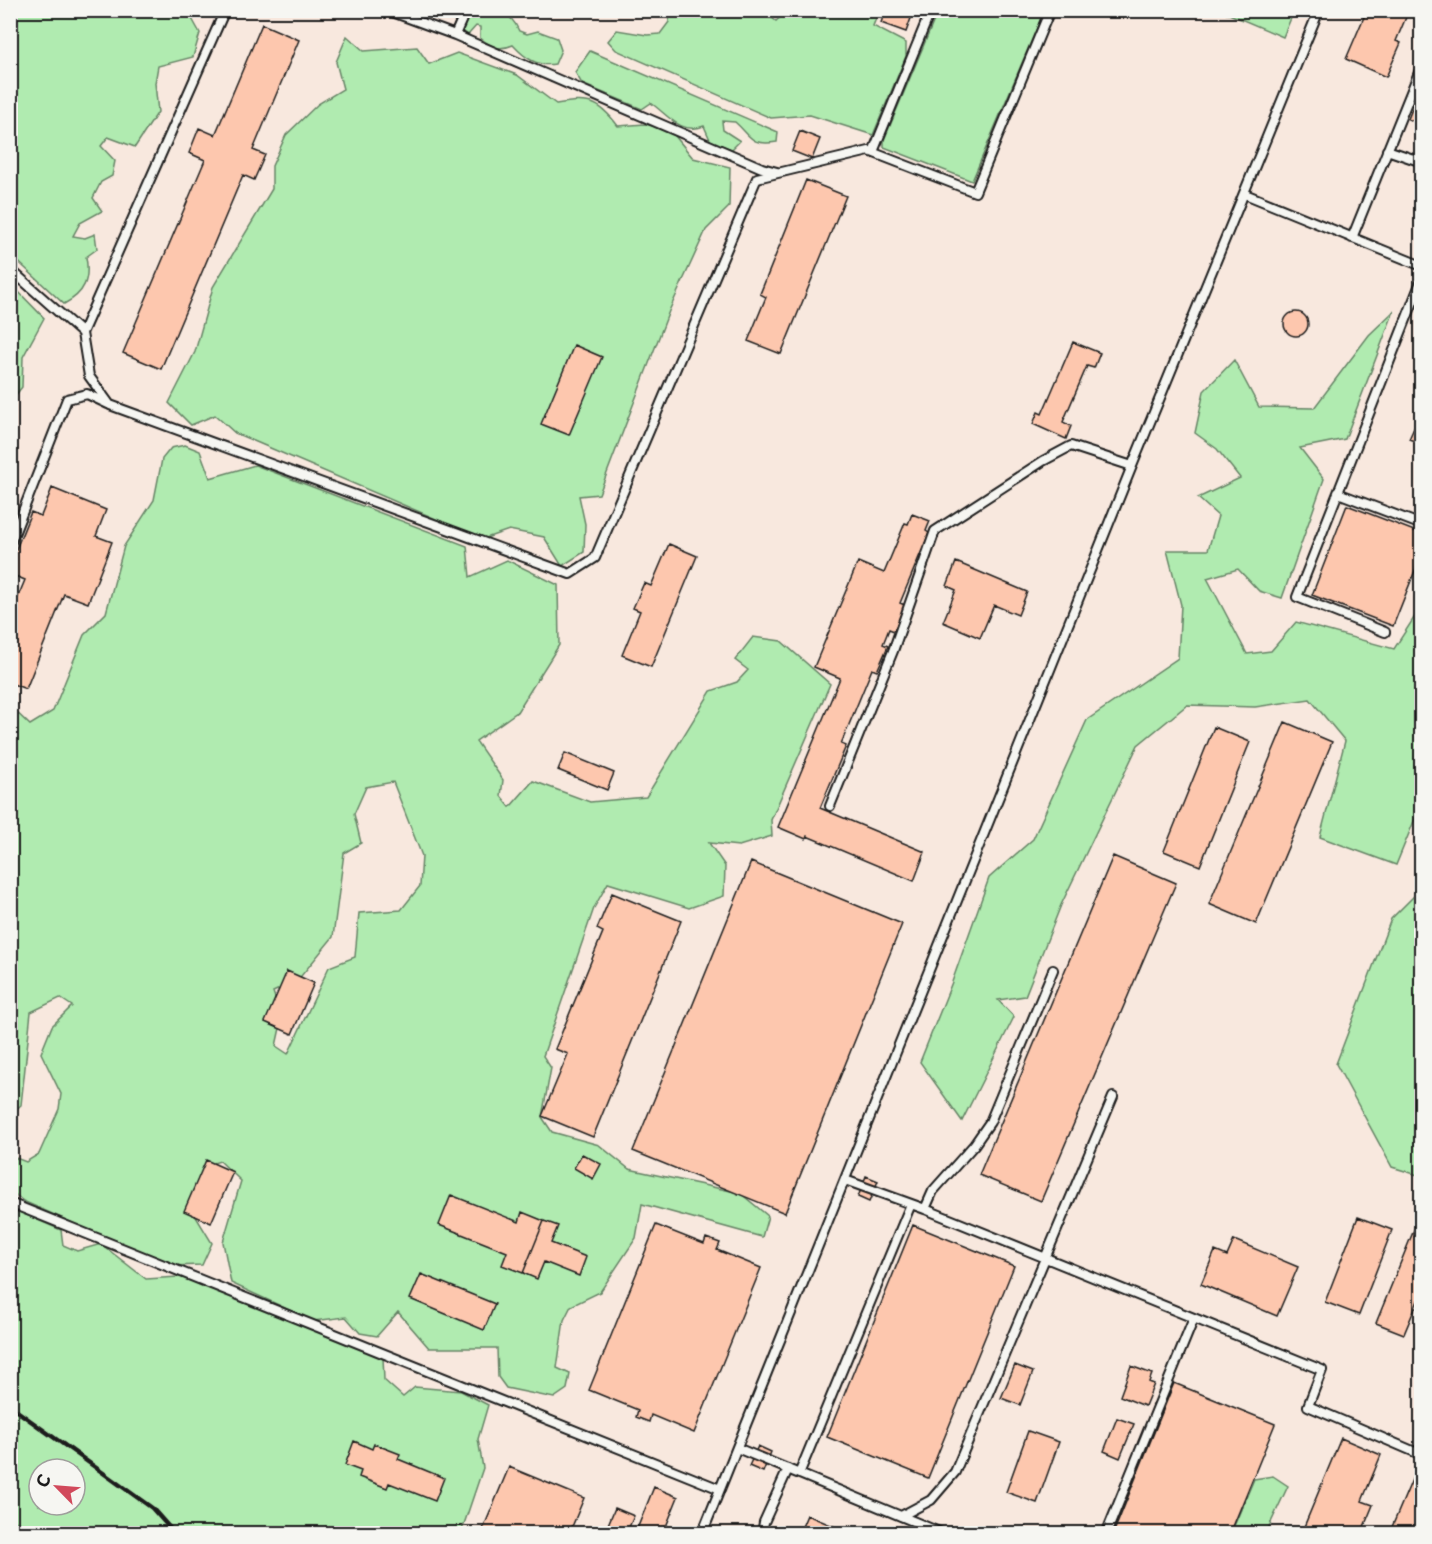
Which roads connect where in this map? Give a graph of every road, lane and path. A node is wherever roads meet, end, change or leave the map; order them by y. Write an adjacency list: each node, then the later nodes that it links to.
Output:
1 (225, 10): 18 (lane)
2 (387, 10): 7 (lane)
3 (466, 10): 7 (lane)
4 (931, 10): 10 (lane)
5 (1050, 10): 10 (lane)
6 (1319, 10): 13 (lane)
7 (455, 35): 12 (lane)
8 (1422, 65): 9 (lane)
9 (1387, 150): 11 (lane); 14 (lane)
10 (873, 152): 12 (lane)
11 (1422, 162)
12 (779, 172): 19 (lane)
13 (1245, 194): 14 (lane); 20 (lane)
14 (1352, 238): 15 (lane)
15 (1422, 266)
16 (10, 269): 18 (lane)
17 (1422, 279): 21 (lane)
18 (82, 333): 19 (lane)
19 (110, 405): 23 (lane)
20 (1132, 466): 25 (lane); 28 (lane)
21 (1338, 493): 22 (lane); 24 (lane)
22 (1422, 525)
23 (10, 544)
24 (1385, 632)
25 (830, 806)
26 (1053, 970): 31 (lane)
27 (1113, 1097): 32 (lane)
28 (845, 1180): 30 (lane); 34 (lane)
29 (10, 1203): 38 (lane)
30 (912, 1204): 31 (lane); 37 (lane)
31 (925, 1209): 32 (lane)
32 (1047, 1258): 33 (lane); 39 (lane)
33 (1194, 1318): 35 (lane); 43 (lane)
34 (737, 1448): 36 (lane); 38 (lane)
35 (1422, 1455)
36 (788, 1469): 37 (lane); 41 (lane)
37 (799, 1474): 39 (lane)
38 (720, 1489): 40 (lane)
39 (902, 1516): 42 (lane)
40 (702, 1533)
41 (762, 1533)
42 (941, 1533)
43 (1106, 1533)

